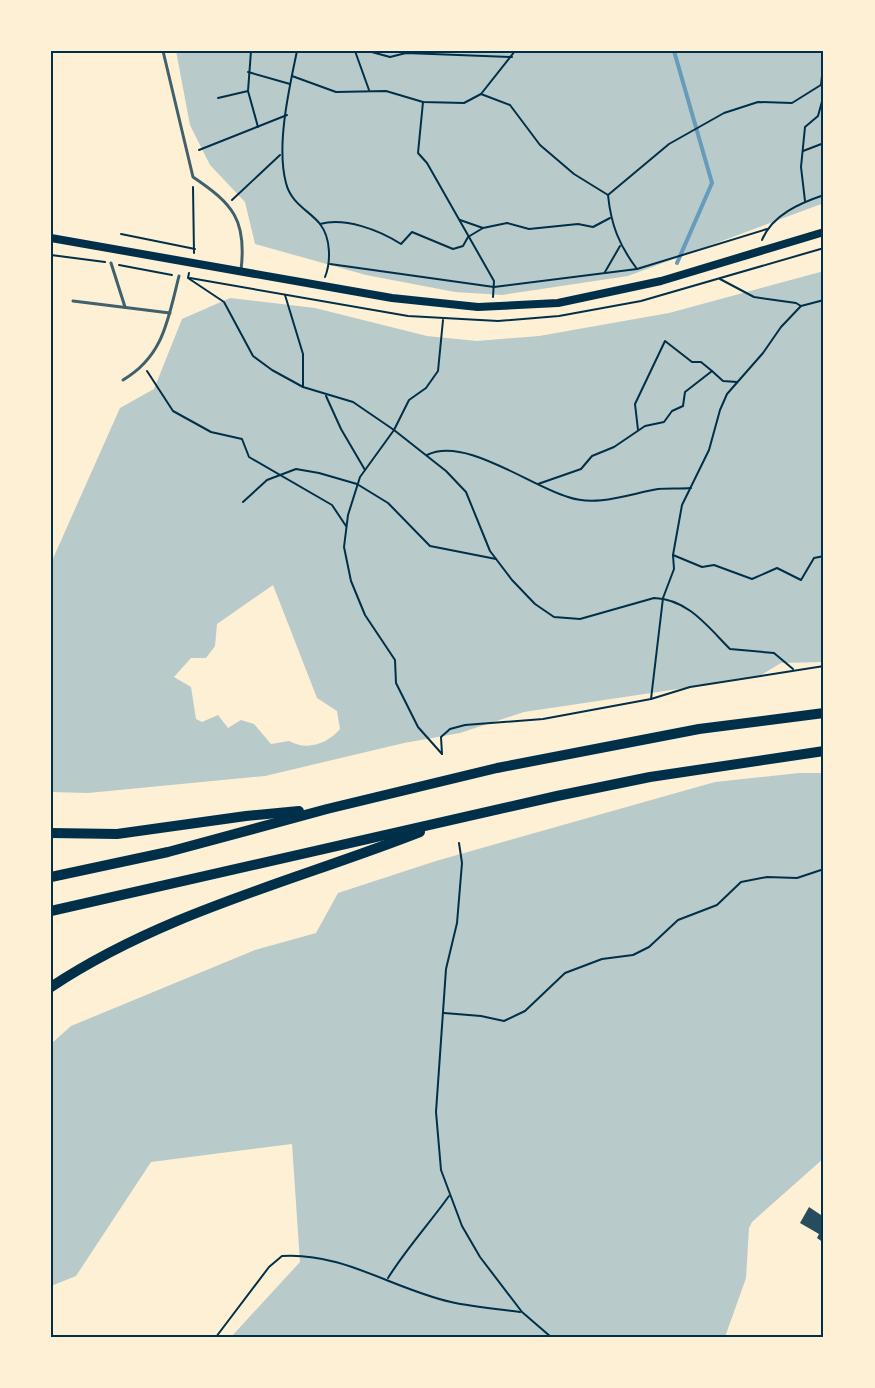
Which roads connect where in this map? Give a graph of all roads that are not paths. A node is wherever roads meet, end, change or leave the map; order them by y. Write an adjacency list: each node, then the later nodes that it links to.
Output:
1 (163, 51): 5 (lane)
2 (824, 232): 5 (main road)
3 (51, 238): 5 (main road)
4 (111, 263): 8 (lane)
5 (240, 272)
6 (179, 276): 9 (lane)
7 (73, 301): 8 (lane)
8 (125, 307): 9 (lane)
9 (170, 313): 10 (lane)
10 (123, 380)
11 (824, 713): 13 (highway)
12 (824, 751): 14 (highway)
13 (327, 809): 15 (highway); 16 (highway)
14 (449, 821): 17 (highway); 18 (highway)
15 (51, 833)
16 (51, 877)
17 (51, 911)
18 (51, 987)

